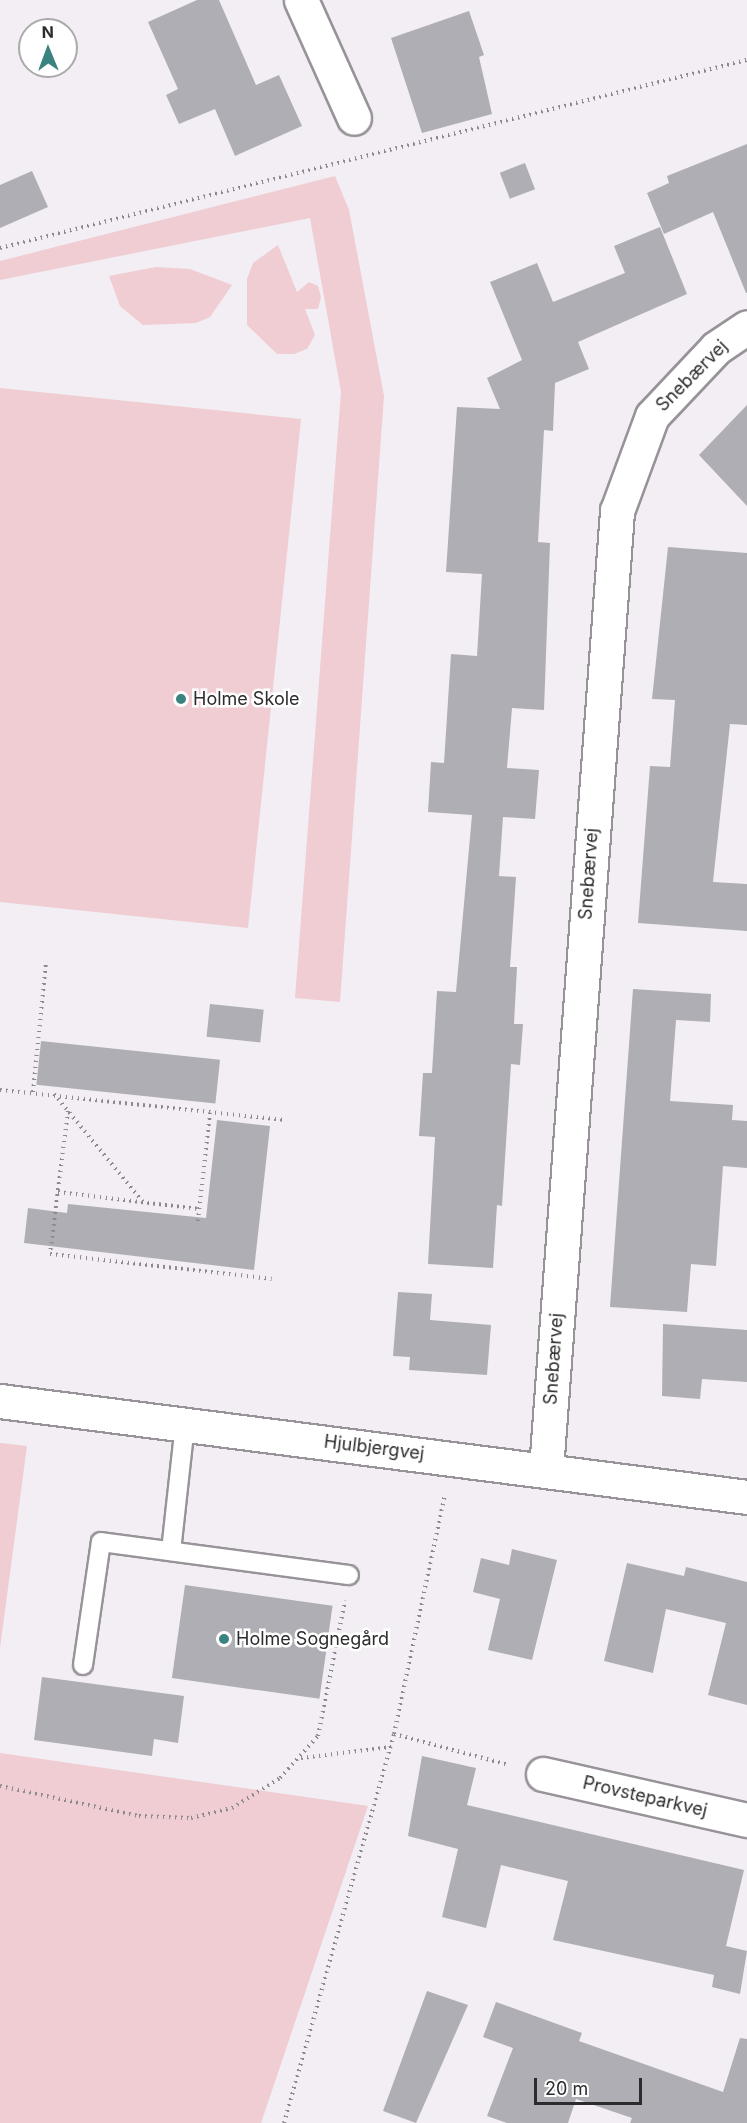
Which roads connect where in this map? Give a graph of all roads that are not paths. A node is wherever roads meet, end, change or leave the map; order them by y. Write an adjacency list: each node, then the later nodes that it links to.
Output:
1 (301, 0): 2 (street)
2 (354, 118)
3 (747, 327): 6 (street, Snebærvej)
4 (0, 1401): 5 (street, Hjulbjergvej)
5 (185, 1425): 6 (street, Hjulbjergvej); 8 (lane)
6 (546, 1468): 7 (street, Hjulbjergvej)
7 (747, 1497)
8 (171, 1551): 9 (lane); 10 (lane)
9 (350, 1575)
10 (83, 1665)
11 (543, 1774): 12 (street, Provsteparkvej)
12 (747, 1820)

